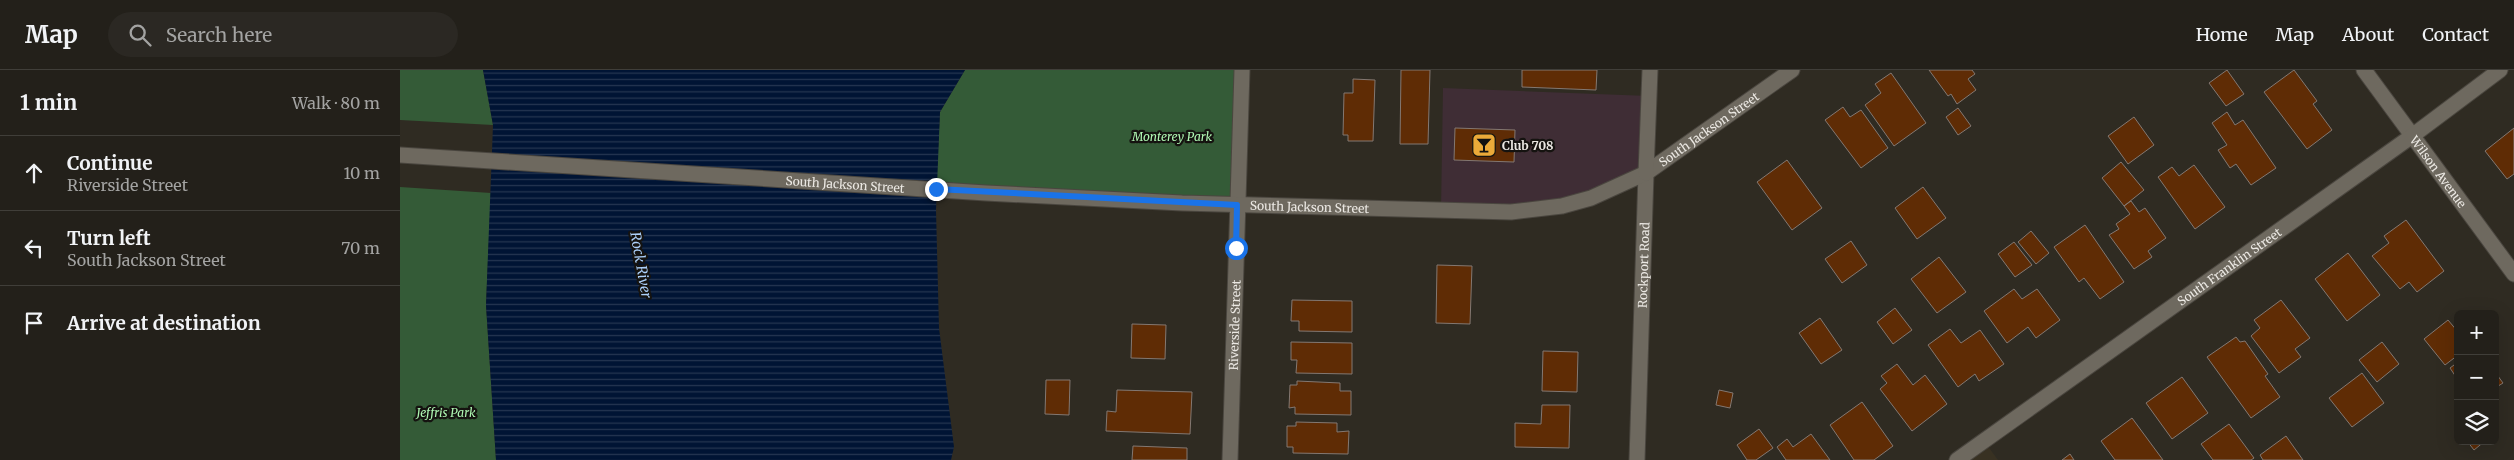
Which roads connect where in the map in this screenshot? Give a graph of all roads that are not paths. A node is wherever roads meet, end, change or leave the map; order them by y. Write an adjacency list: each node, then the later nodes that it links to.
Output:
1 (1242, 70): 9 (street, Riverside Street)
2 (1650, 70): 8 (street, Rockport Road)
3 (1792, 70): 8 (street, South Jackson Street)
4 (2364, 70): 6 (street, Wilson Avenue)
5 (2500, 70): 6 (street, South Franklin Street)
6 (2412, 136): 10 (street, Wilson Avenue); 13 (street, South Franklin Street)
7 (400, 155): 9 (street, South Jackson Street)
8 (1646, 173): 9 (street, South Jackson Street); 12 (street, Rockport Road)
9 (1237, 205): 11 (street, Riverside Street)
10 (2514, 274)
11 (1230, 460)
12 (1637, 460)
13 (1957, 460)

